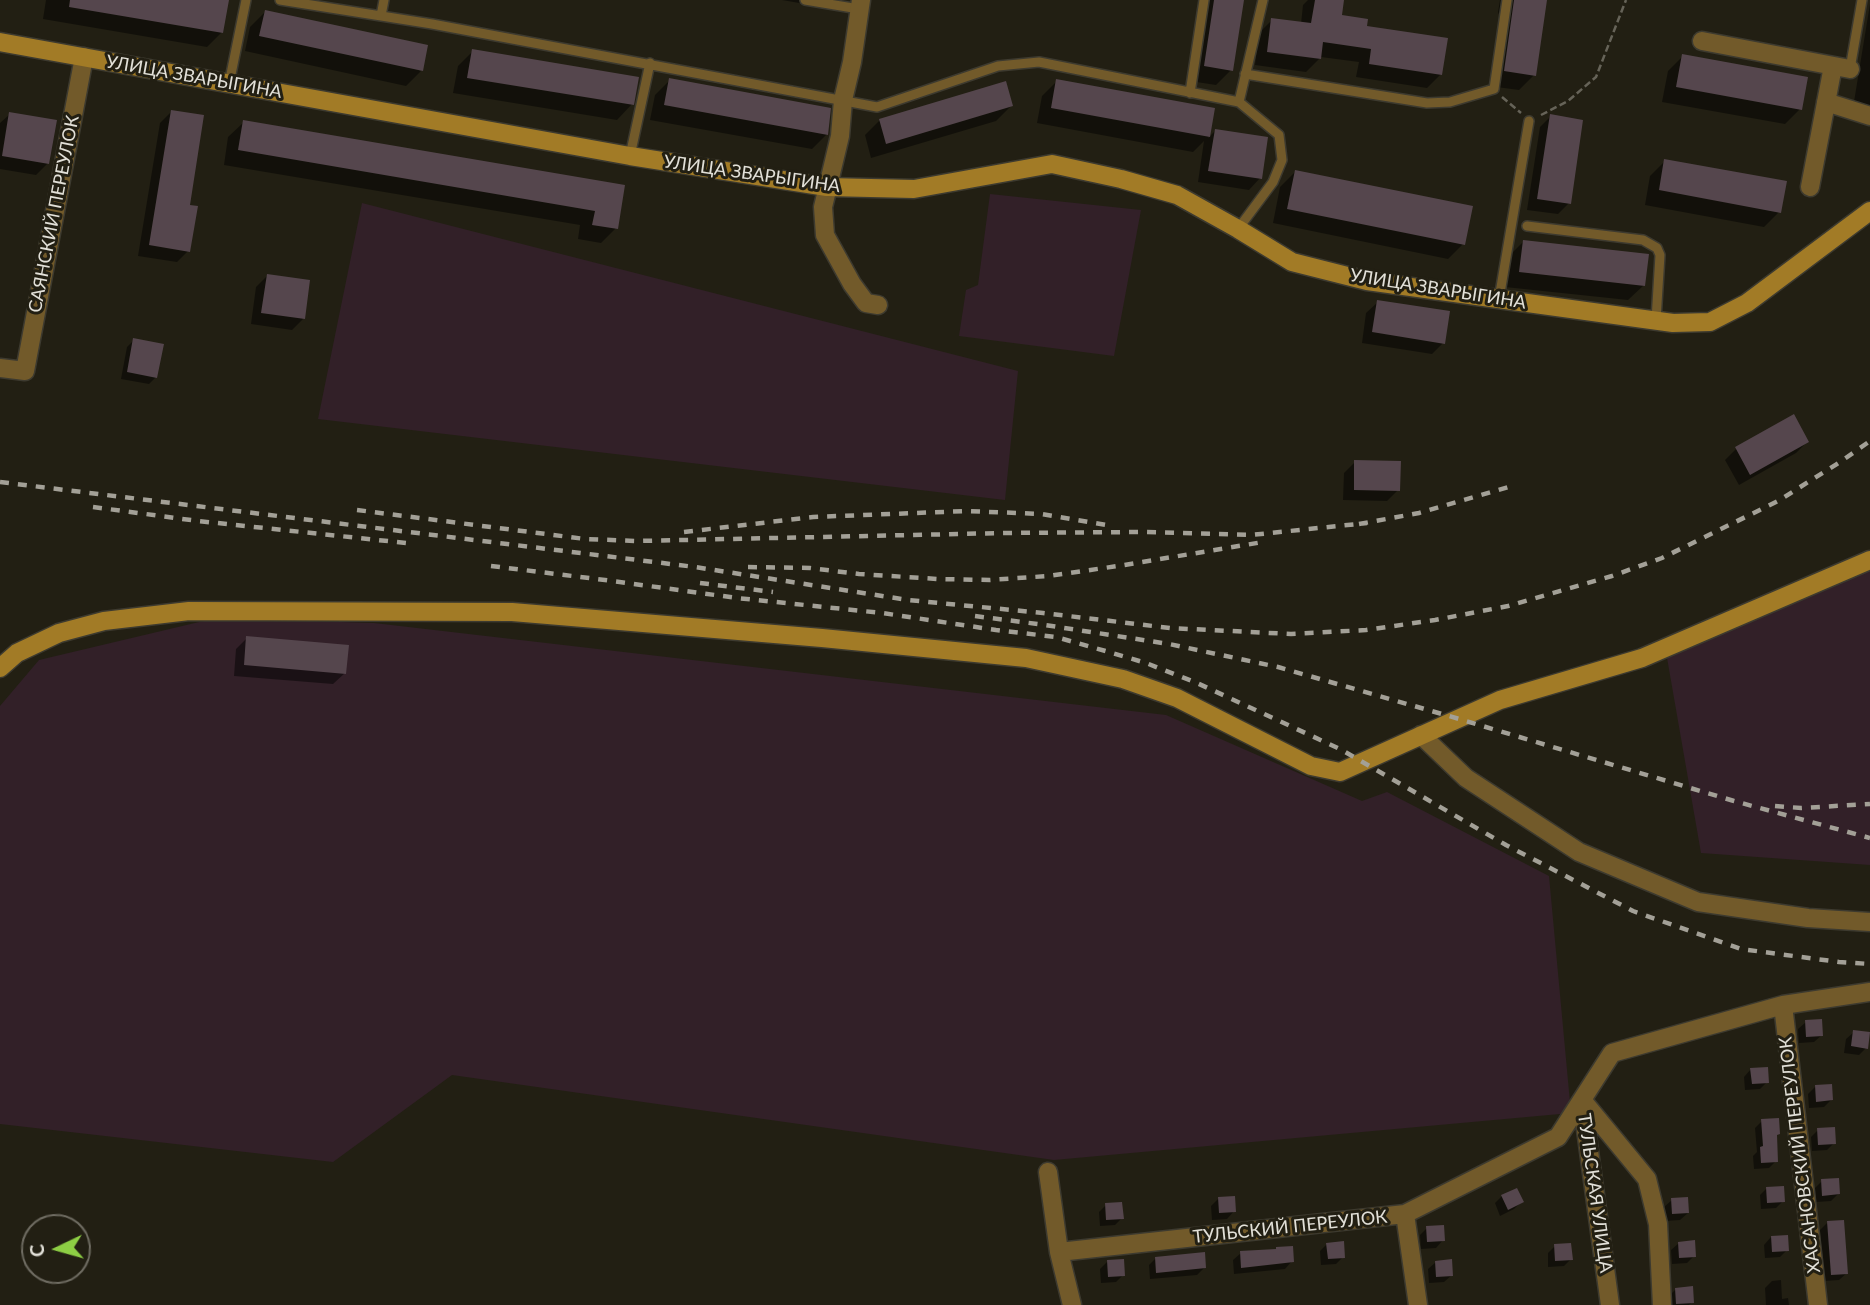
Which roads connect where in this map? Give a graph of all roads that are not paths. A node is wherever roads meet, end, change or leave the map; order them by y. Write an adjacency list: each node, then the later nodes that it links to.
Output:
1 (246, 0): 17 (lane)
2 (280, 0): 10 (lane)
3 (384, 0): 10 (lane)
4 (805, 0): 9 (lane)
5 (1205, 0): 18 (lane)
6 (1263, 0): 16 (lane)
7 (1507, 0): 16 (lane)
8 (1862, 0): 15 (lane)
9 (860, 4): 19 (street)
10 (381, 16): 14 (lane)
11 (0, 41): 13 (street, УЛИЦА ЗВАРЫГИНА)
12 (1702, 41): 15 (street)
13 (83, 57): 17 (street, УЛИЦА ЗВАРЫГИНА); 33 (street, САЯНСКИЙ ПЕРЕУЛОК)
14 (650, 63): 19 (lane); 24 (lane)
15 (1842, 68): 21 (street)
16 (1245, 74): 20 (lane)
17 (229, 83): 24 (street, УЛИЦА ЗВАРЫГИНА)
18 (1190, 93): 19 (lane); 20 (lane)
19 (843, 100): 25 (street)
20 (1239, 102): 29 (lane)
21 (1826, 102): 22 (street); 26 (street)
22 (1870, 116)
23 (1529, 121): 30 (lane)
24 (631, 156): 25 (street, УЛИЦА ЗВАРЫГИНА)
25 (827, 187): 29 (street, УЛИЦА ЗВАРЫГИНА); 31 (street)
26 (1810, 187)
27 (1870, 211): 32 (street, УЛИЦА ЗВАРЫГИНА)
28 (1527, 226): 32 (lane)
29 (1238, 229): 30 (street, УЛИЦА ЗВАРЫГИНА)
30 (1499, 299): 32 (street, УЛИЦА ЗВАРЫГИНА)
31 (878, 305)
32 (1656, 320)
33 (0, 368)
34 (1870, 560): 36 (street)
35 (0, 668): 36 (street)
36 (1421, 735): 37 (street)
37 (1870, 922)
38 (1870, 992): 39 (street, ТУЛЬСКИЙ ПЕРЕУЛОК)
39 (1783, 1005): 40 (street, ТУЛЬСКИЙ ПЕРЕУЛОК); 48 (street, ХАСАНОВСКИЙ ПЕРЕУЛОК)
40 (1582, 1100): 42 (street, ТУЛЬСКИЙ ПЕРЕУЛОК); 46 (street, ТУЛЬСКАЯ УЛИЦА); 47 (street, ТУЛЬСКАЯ УЛИЦА)
41 (1048, 1172): 43 (street)
42 (1405, 1214): 43 (street, ТУЛЬСКИЙ ПЕРЕУЛОК); 45 (street)
43 (1059, 1252): 44 (street)
44 (1072, 1305)
45 (1418, 1305)
46 (1610, 1305)
47 (1662, 1305)
48 (1818, 1305)

